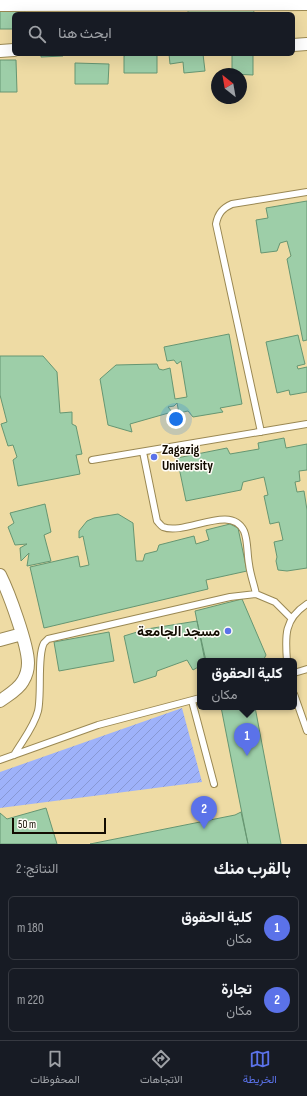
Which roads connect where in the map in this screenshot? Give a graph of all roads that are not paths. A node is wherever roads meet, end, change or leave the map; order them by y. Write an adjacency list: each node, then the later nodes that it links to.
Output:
1 (307, 4): 2 (street)
2 (0, 5)
3 (307, 44): 4 (street)
4 (295, 45)
5 (12, 50): 6 (street)
6 (0, 51)
7 (307, 192): 9 (lane)
8 (307, 424): 9 (lane)
9 (261, 432): 10 (lane)
10 (143, 452): 11 (lane); 13 (lane)
11 (92, 460)
12 (0, 576): 16 (street)
13 (256, 594): 15 (lane); 26 (lane)
14 (307, 604): 15 (lane)
15 (291, 618): 18 (lane)
16 (22, 634): 17 (street); 22 (street)
17 (0, 640)
18 (287, 658)
19 (307, 669): 20 (lane)
20 (297, 672)
21 (197, 699): 23 (lane)
22 (0, 701)
23 (192, 701): 26 (lane); 28 (lane)
24 (297, 703): 25 (lane)
25 (307, 731)
26 (14, 755): 27 (lane)
27 (0, 760)
28 (214, 784)

